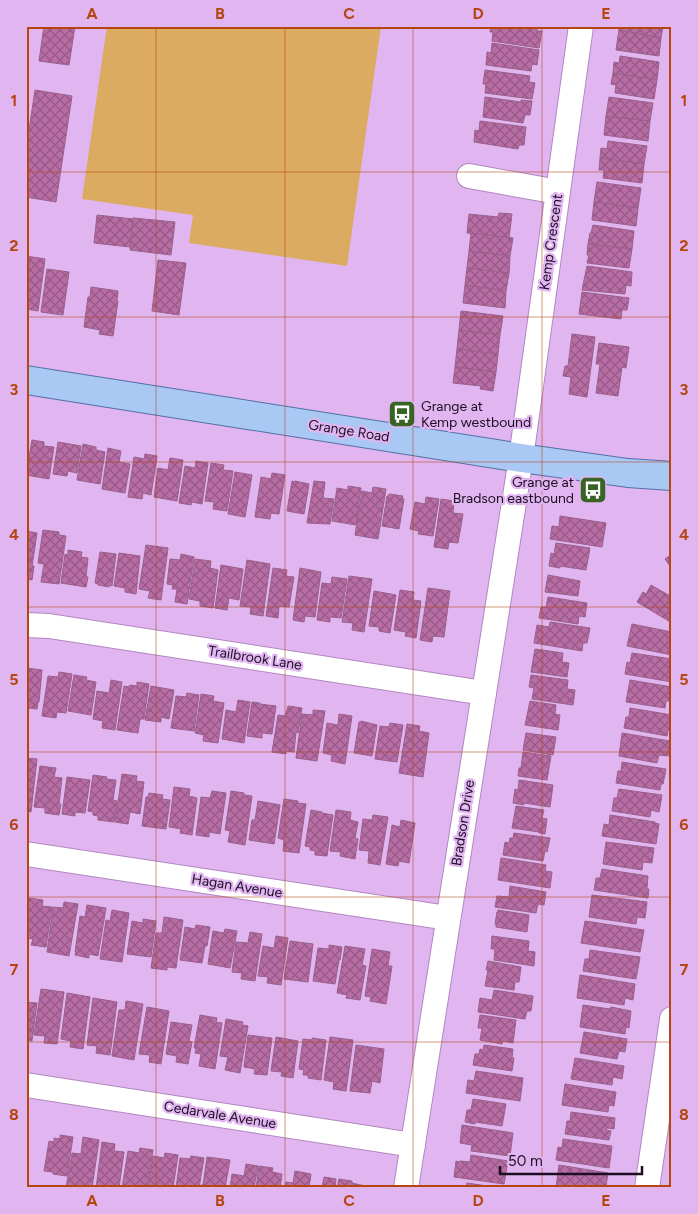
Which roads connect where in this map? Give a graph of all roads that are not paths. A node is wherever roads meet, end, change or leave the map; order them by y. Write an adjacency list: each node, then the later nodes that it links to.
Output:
1 (581, 26): 3 (street, Kemp Crescent)
2 (469, 176): 3 (street)
3 (558, 192): 5 (street, Kemp Crescent)
4 (26, 380): 5 (main road, Grange Road)
5 (521, 458): 6 (main road, Grange Road); 8 (street, Bradson Drive)
6 (672, 476)
7 (26, 625): 8 (street, Trailbrook Lane)
8 (484, 694): 10 (street, Bradson Drive)
9 (26, 854): 10 (street, Hagan Avenue)
10 (448, 918): 13 (street, Bradson Drive)
11 (672, 1019): 15 (street)
12 (26, 1085): 13 (street, Cedarvale Avenue)
13 (413, 1145): 14 (street, Bradson Drive)
14 (406, 1188)
15 (647, 1188)

